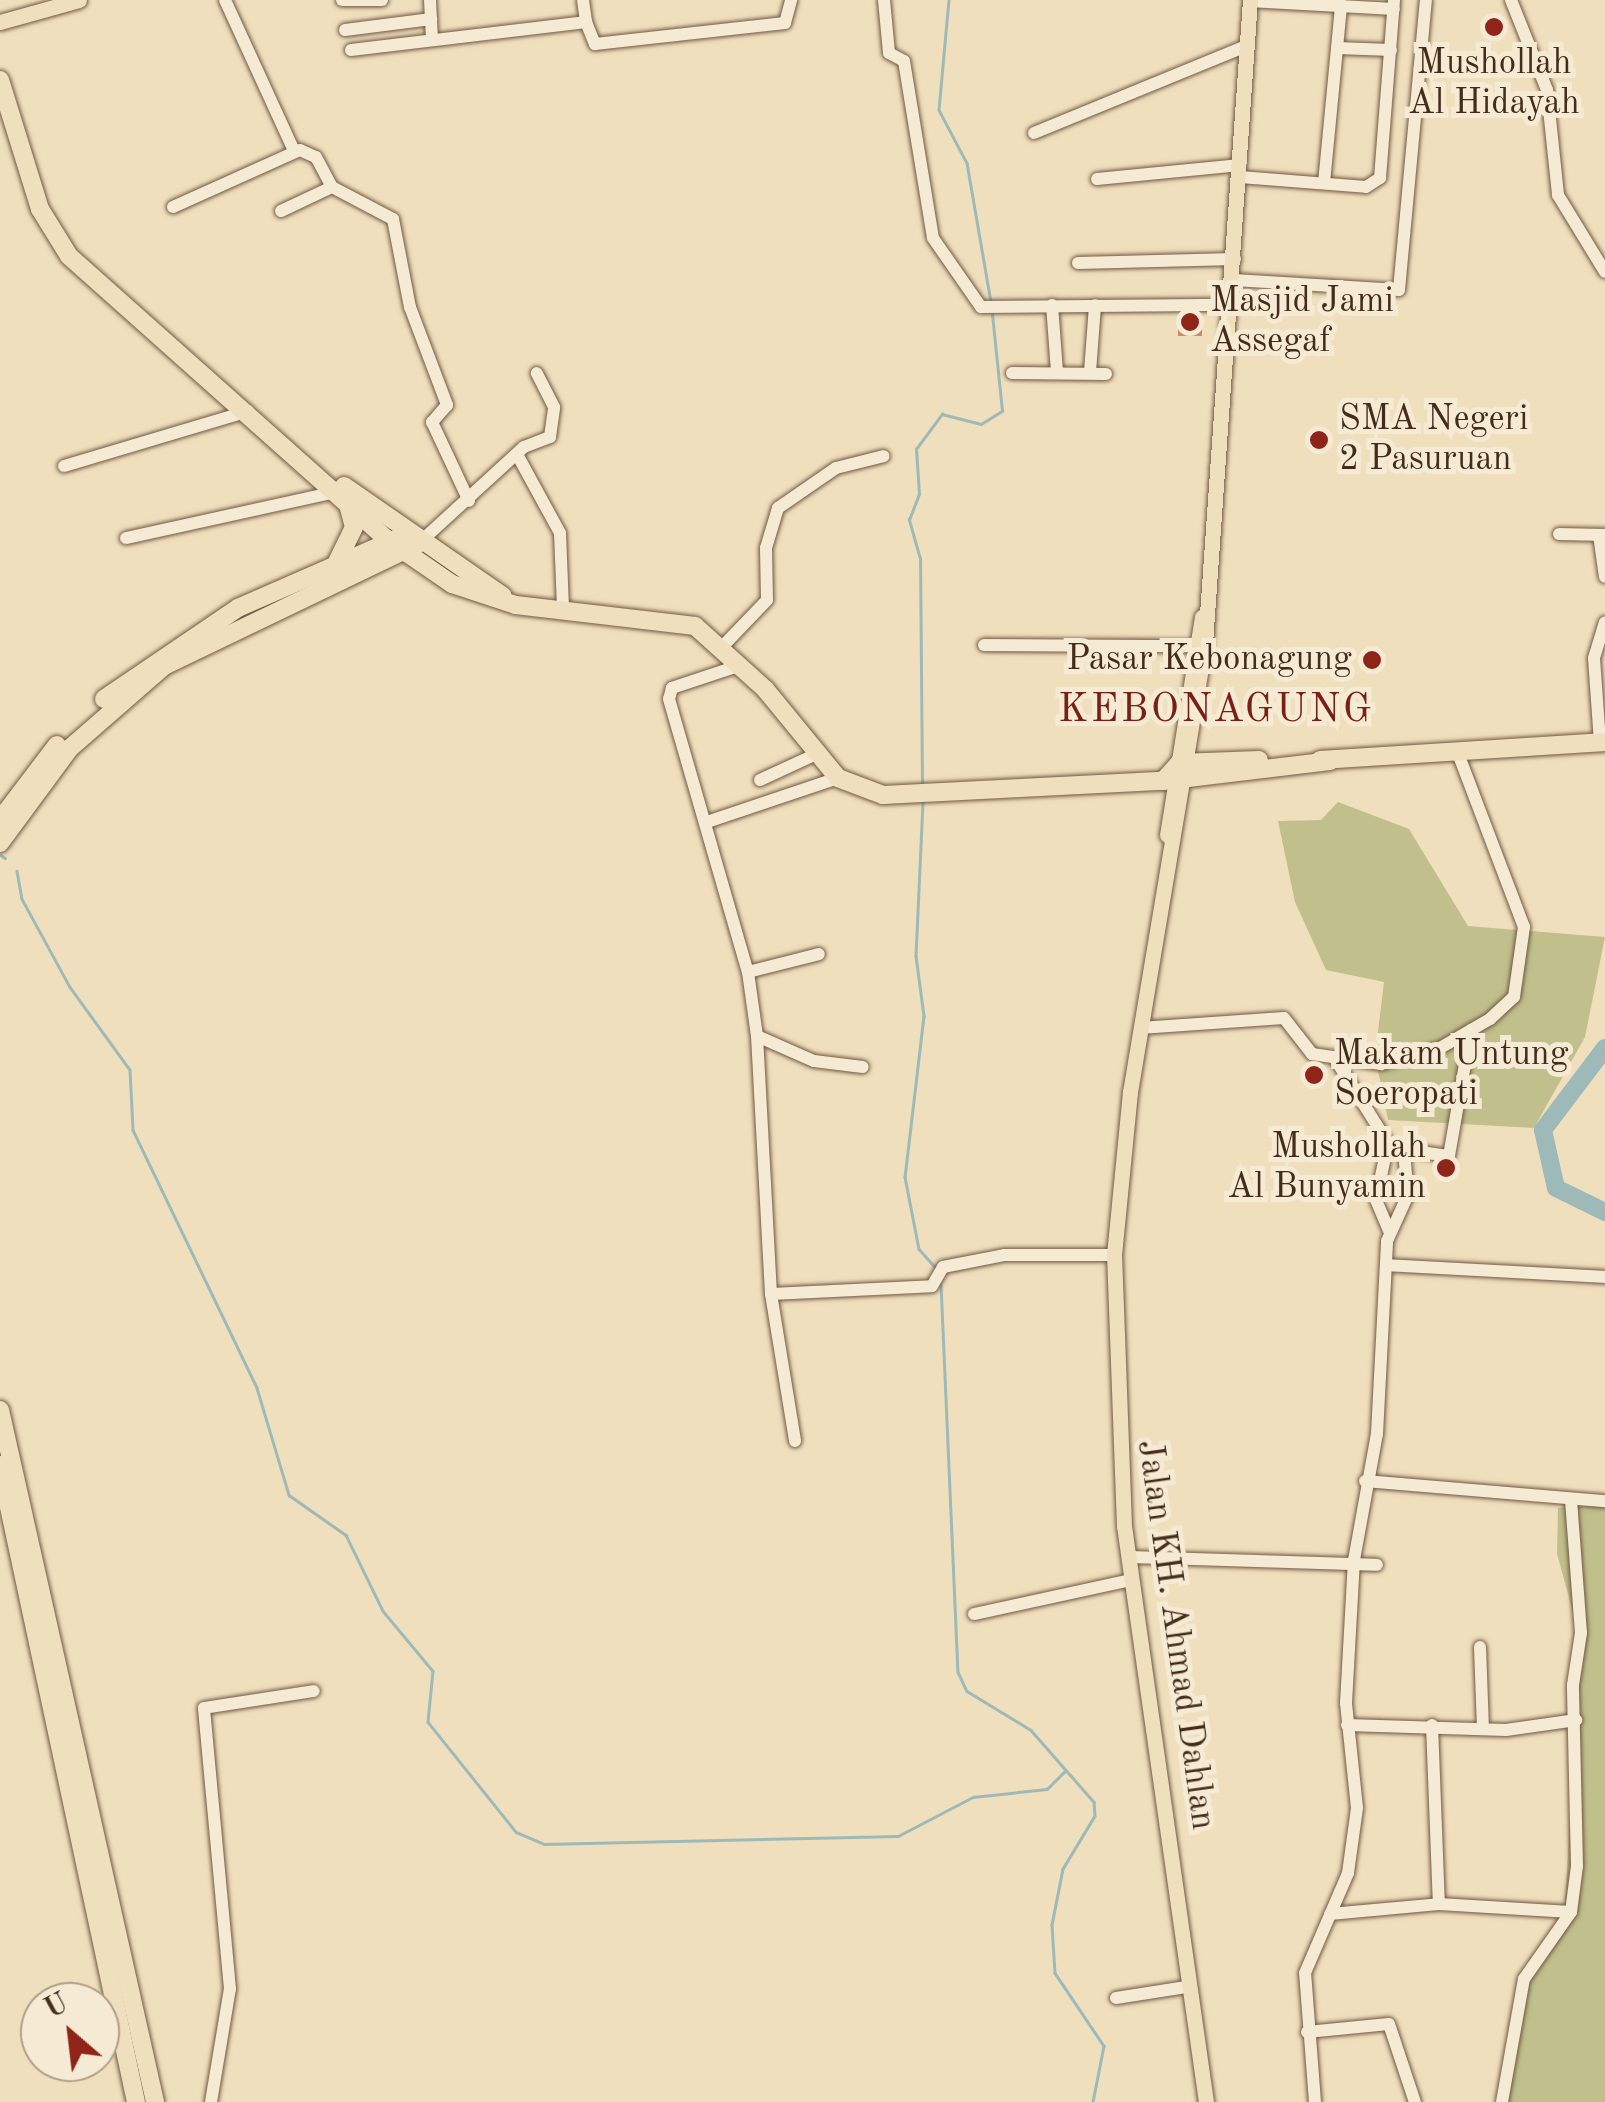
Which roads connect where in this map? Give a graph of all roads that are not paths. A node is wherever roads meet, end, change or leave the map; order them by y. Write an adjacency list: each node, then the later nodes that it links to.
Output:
1 (78, 0): 15 (main road)
2 (225, 0): 26 (street)
3 (342, 0): 4 (street)
4 (382, 0)
5 (430, 0): 14 (street)
6 (583, 0): 16 (street)
7 (791, 0): 16 (street)
8 (884, 0): 37 (street)
9 (1250, 0): 12 (street); 19 (main road)
10 (1426, 0): 36 (street)
11 (1511, 0): 35 (street)
12 (1341, 4): 13 (street); 20 (street)
13 (1394, 4): 22 (street)
14 (431, 19): 17 (street); 18 (street)
15 (0, 22)
16 (586, 22): 18 (street)
17 (346, 30)
18 (432, 40): 21 (street)
19 (1246, 46): 25 (street); 27 (main road)
20 (1337, 48): 22 (street); 29 (street)
21 (351, 50)
22 (1390, 50): 29 (street)
23 (0, 80): 24 (highway)
24 (4, 112): 45 (highway)
25 (1034, 133)
26 (294, 151): 30 (street); 31 (street)
27 (1240, 171): 28 (street); 29 (street); 33 (main road)
28 (1097, 179)
29 (1324, 183)
30 (332, 187): 32 (street); 51 (street)
31 (173, 207)
32 (282, 211)
33 (1235, 258): 34 (street); 36 (main road)
34 (1078, 263)
35 (1605, 272)
36 (1234, 280): 38 (main road)
37 (1052, 305): 39 (street); 40 (street)
38 (1231, 305): 39 (street); 62 (main road)
39 (1094, 306): 41 (street)
40 (1057, 370): 41 (street); 43 (street)
41 (1090, 372): 44 (street)
42 (537, 373): 47 (street)
43 (1012, 373)
44 (1106, 374)
45 (251, 410): 48 (street); 49 (highway)
46 (884, 456): 66 (street)
47 (519, 458): 51 (street); 61 (street)
48 (64, 466)
49 (313, 466): 50 (highway); 55 (highway)
50 (342, 497): 54 (street); 55 (highway); 56 (highway)
51 (469, 501): 55 (street)
52 (1559, 534): 53 (street)
53 (1602, 535): 59 (street)
54 (126, 538)
55 (403, 542): 56 (highway); 57 (highway); 58 (highway); 60 (highway)
56 (336, 563): 74 (highway)
57 (369, 564): 58 (highway); 76 (highway)
58 (432, 572): 60 (highway)
59 (1605, 577)
60 (516, 605): 61 (highway)
61 (564, 608): 66 (highway)
62 (1204, 614): 65 (main road); 71 (main road)
63 (1605, 623): 68 (street)
64 (984, 646): 65 (street)
65 (1193, 646): 71 (main road)
66 (722, 647): 67 (highway)
67 (741, 666): 70 (highway); 75 (street)
68 (1602, 742): 69 (highway)
69 (1458, 753): 71 (highway); 80 (street)
70 (814, 755): 72 (highway); 73 (street)
71 (1180, 773): 72 (highway); 79 (main road, Jalan KH. Ahmad Dahlan)
72 (838, 778): 75 (street)
73 (760, 780)
74 (0, 820)
75 (707, 822): 78 (street)
76 (0, 843)
77 (820, 954): 78 (street)
78 (748, 972): 81 (street)
79 (1140, 1028): 82 (street); 87 (main road, Jalan KH. Ahmad Dahlan)
80 (1471, 1030): 82 (street); 85 (street)
81 (757, 1036): 83 (street); 90 (street)
82 (1334, 1057): 84 (street)
83 (862, 1066)
84 (1388, 1144): 85 (street); 86 (street)
85 (1404, 1152): 86 (street)
86 (1389, 1230): 88 (street)
87 (1114, 1255): 90 (street); 97 (main road, Jalan KH. Ahmad Dahlan)
88 (1386, 1265): 89 (street); 94 (street)
89 (1605, 1277)
90 (771, 1294): 92 (street)
91 (0, 1410): 115 (highway)
92 (795, 1441)
93 (0, 1466): 114 (highway)
94 (1365, 1480): 96 (street); 98 (street)
95 (1605, 1501): 96 (street)
96 (1570, 1502): 104 (street)
97 (1128, 1556): 98 (street); 100 (main road, Jalan KH. Ahmad Dahlan)
98 (1354, 1560): 99 (street); 105 (street)
99 (1377, 1565)
100 (1132, 1580): 101 (street); 111 (main road, Jalan KH. Ahmad Dahlan)
101 (974, 1614)
102 (1480, 1647): 107 (street)
103 (314, 1691): 116 (street)
104 (1576, 1720): 107 (street); 109 (street)
105 (1347, 1725): 106 (street); 110 (street)
106 (1432, 1726): 107 (street); 108 (street)
107 (1483, 1729)
108 (1440, 1904): 109 (street); 110 (street)
109 (1570, 1912): 120 (street)
110 (1330, 1914): 113 (street)
111 (1186, 1986): 112 (street); 117 (main road, Jalan KH. Ahmad Dahlan)
112 (1116, 1998)
113 (1307, 2032): 118 (street); 119 (street)
114 (136, 2102)
115 (155, 2102)
116 (211, 2102)
117 (1206, 2102)
118 (1314, 2102)
119 (1415, 2102)
120 (1502, 2102)

